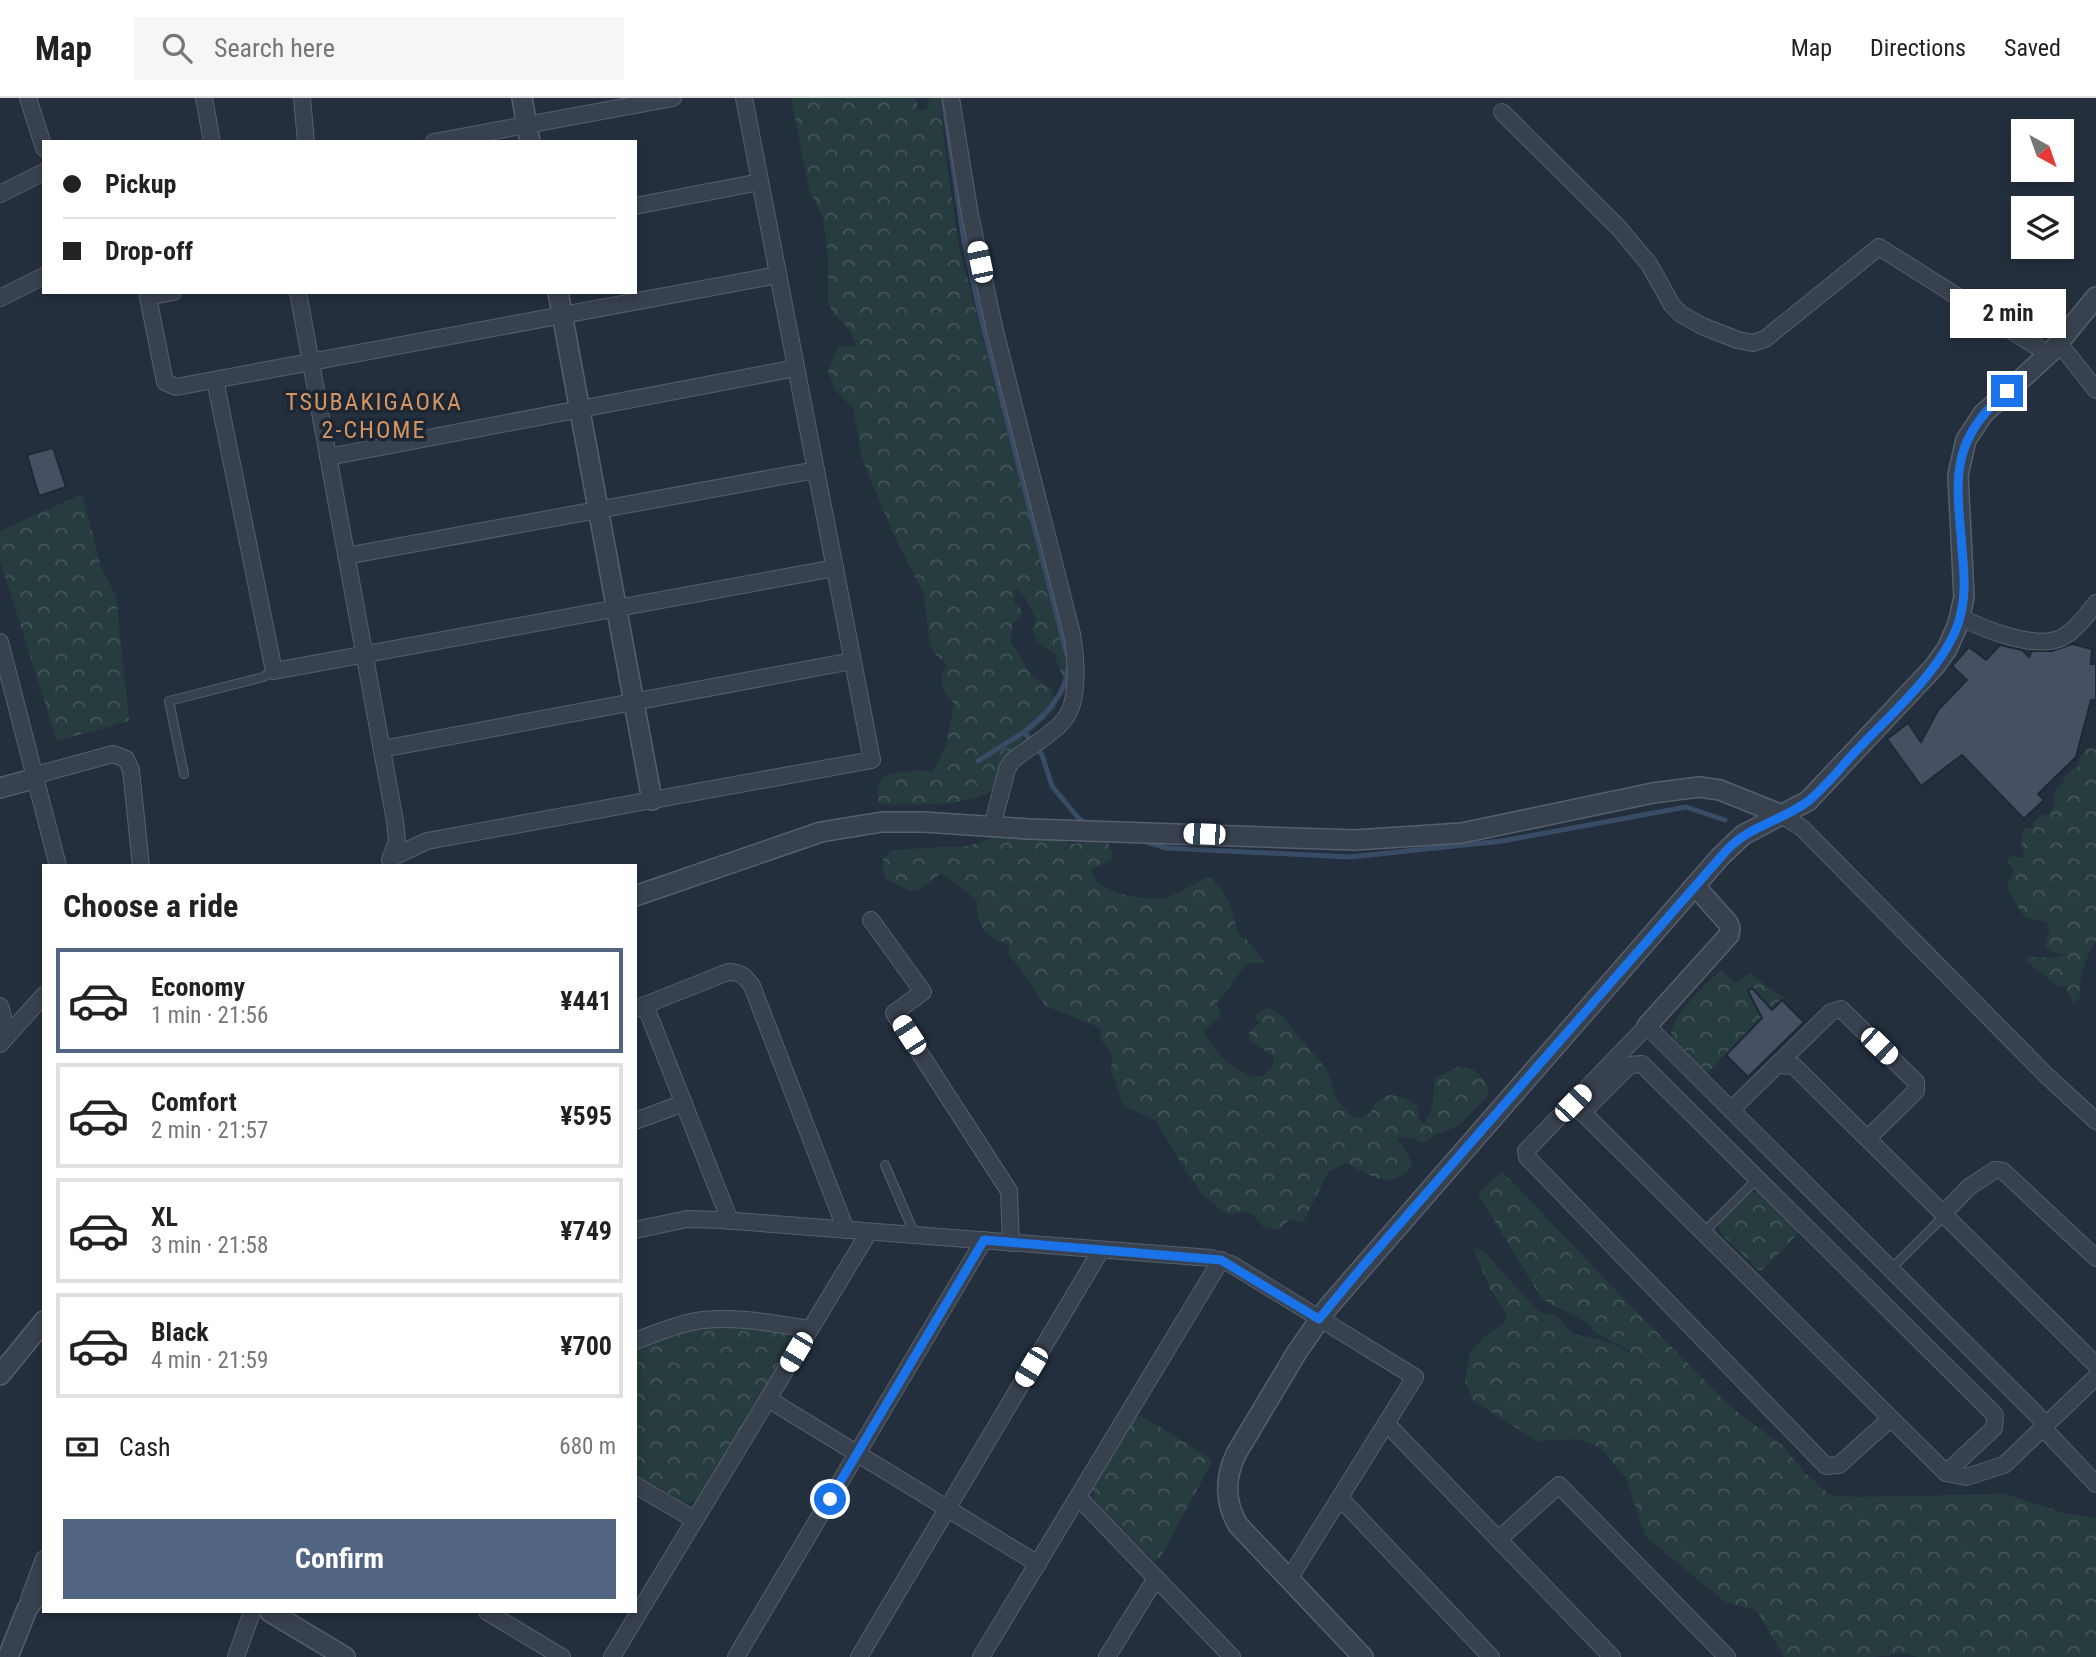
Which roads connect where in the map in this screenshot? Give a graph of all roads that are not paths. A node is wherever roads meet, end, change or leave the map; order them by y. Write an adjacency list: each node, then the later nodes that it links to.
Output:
1 (28, 98): 13 (street)
2 (204, 98): 10 (street)
3 (302, 98): 11 (street)
4 (522, 98): 9 (street)
5 (673, 98): 9 (street)
6 (744, 98): 15 (street)
7 (951, 98): 52 (street)
8 (1502, 112): 27 (street)
9 (529, 133): 12 (street)
10 (212, 140)
11 (306, 140)
12 (455, 140)
13 (42, 142)
14 (42, 173): 16 (street)
15 (760, 182): 17 (street); 18 (street)
16 (0, 194)
17 (637, 205)
18 (778, 275): 25 (street); 29 (street)
19 (42, 277): 24 (street)
20 (298, 294): 28 (street)
21 (558, 294): 25 (street)
22 (148, 295): 30 (street)
23 (2096, 297): 26 (street)
24 (0, 298)
25 (562, 315): 28 (street); 32 (street)
26 (2059, 343): 31 (street); 40 (street)
27 (2039, 348)
28 (311, 362): 30 (street); 33 (street)
29 (796, 368): 32 (street); 34 (street)
30 (215, 380): 44 (street)
31 (2096, 390)
32 (579, 409): 33 (street); 35 (street)
33 (328, 457): 36 (street)
34 (816, 470): 35 (street); 37 (street)
35 (598, 510): 36 (street); 39 (street)
36 (346, 556): 42 (street)
37 (835, 568): 39 (street); 43 (street)
38 (2096, 603): 40 (street)
39 (616, 608): 42 (street); 45 (street)
40 (1960, 617): 51 (street)
41 (0, 642): 48 (street)
42 (364, 654): 44 (street); 46 (street)
43 (852, 661): 45 (street); 50 (street)
44 (274, 671): 47 (lane)
45 (634, 702): 46 (street); 50 (street)
46 (382, 749): 53 (street)
47 (184, 774)
48 (36, 775): 49 (street); 54 (street); 55 (street)
49 (0, 788)
50 (652, 800): 53 (street)
51 (1782, 815): 52 (street); 56 (street); 69 (street)
52 (992, 827): 57 (street)
53 (389, 862)
54 (58, 864)
55 (141, 864)
56 (1695, 886): 62 (street); 86 (street)
57 (637, 895)
58 (871, 920): 81 (street)
59 (42, 997): 63 (street)
60 (0, 1006): 63 (street)
61 (640, 1007): 65 (street); 76 (street)
62 (1647, 1026): 66 (street); 67 (street)
63 (4, 1039)
64 (1777, 1065): 67 (street); 70 (street); 70 (street)
65 (684, 1103): 68 (street); 74 (street)
66 (1578, 1108): 72 (street); 78 (street); 94 (street)
67 (1731, 1110): 85 (street)
68 (637, 1120)
69 (2096, 1121)
70 (1868, 1139): 73 (street)
71 (885, 1164): 79 (lane)
72 (1758, 1179): 78 (lane); 98 (street)
73 (1944, 1214): 83 (street); 85 (lane); 90 (street)
74 (730, 1220): 75 (street); 76 (street)
75 (637, 1230)
76 (846, 1230): 77 (street)
77 (869, 1232): 79 (street); 88 (street)
78 (1703, 1233): 94 (street)
79 (915, 1235): 80 (street)
80 (984, 1240): 81 (street); 97 (street)
81 (1011, 1243): 82 (street)
82 (1101, 1250): 84 (street); 103 (street)
83 (2096, 1258)
84 (1221, 1260): 86 (street); 101 (street)
85 (1891, 1269): 96 (street)
86 (1319, 1319): 95 (street); 109 (street)
87 (42, 1323): 91 (street)
88 (810, 1329): 89 (street); 93 (street)
89 (637, 1339)
90 (2096, 1365)
91 (0, 1375)
92 (2096, 1377): 96 (street)
93 (768, 1399): 97 (street); 104 (street)
94 (1890, 1419): 98 (street)
95 (1386, 1423): 102 (street); 105 (street)
96 (2045, 1426): 98 (street); 99 (street)
97 (857, 1453): 103 (street); 120 (street)
98 (1946, 1473)
99 (2096, 1484)
100 (637, 1486): 104 (street)
101 (1078, 1497): 107 (street); 108 (street)
102 (1340, 1498): 109 (street); 126 (street)
103 (947, 1508): 107 (street); 121 (street)
104 (695, 1520): 119 (street)
105 (1500, 1538): 127 (street); 128 (street)
106 (42, 1564): 114 (street)
107 (1038, 1564): 122 (street)
108 (1156, 1578): 123 (street); 124 (street)
109 (1289, 1579): 125 (street)
110 (42, 1589): 114 (street)
111 (252, 1613): 116 (street)
112 (273, 1613): 117 (street)
113 (498, 1614): 118 (street)
114 (16, 1634): 115 (street)
115 (8, 1657)
116 (236, 1657)
117 (345, 1657)
118 (562, 1657)
119 (612, 1657)
120 (736, 1657)
121 (859, 1657)
122 (981, 1657)
123 (1107, 1657)
124 (1231, 1657)
125 (1363, 1657)
126 (1492, 1657)
127 (1612, 1657)
128 (1727, 1657)

